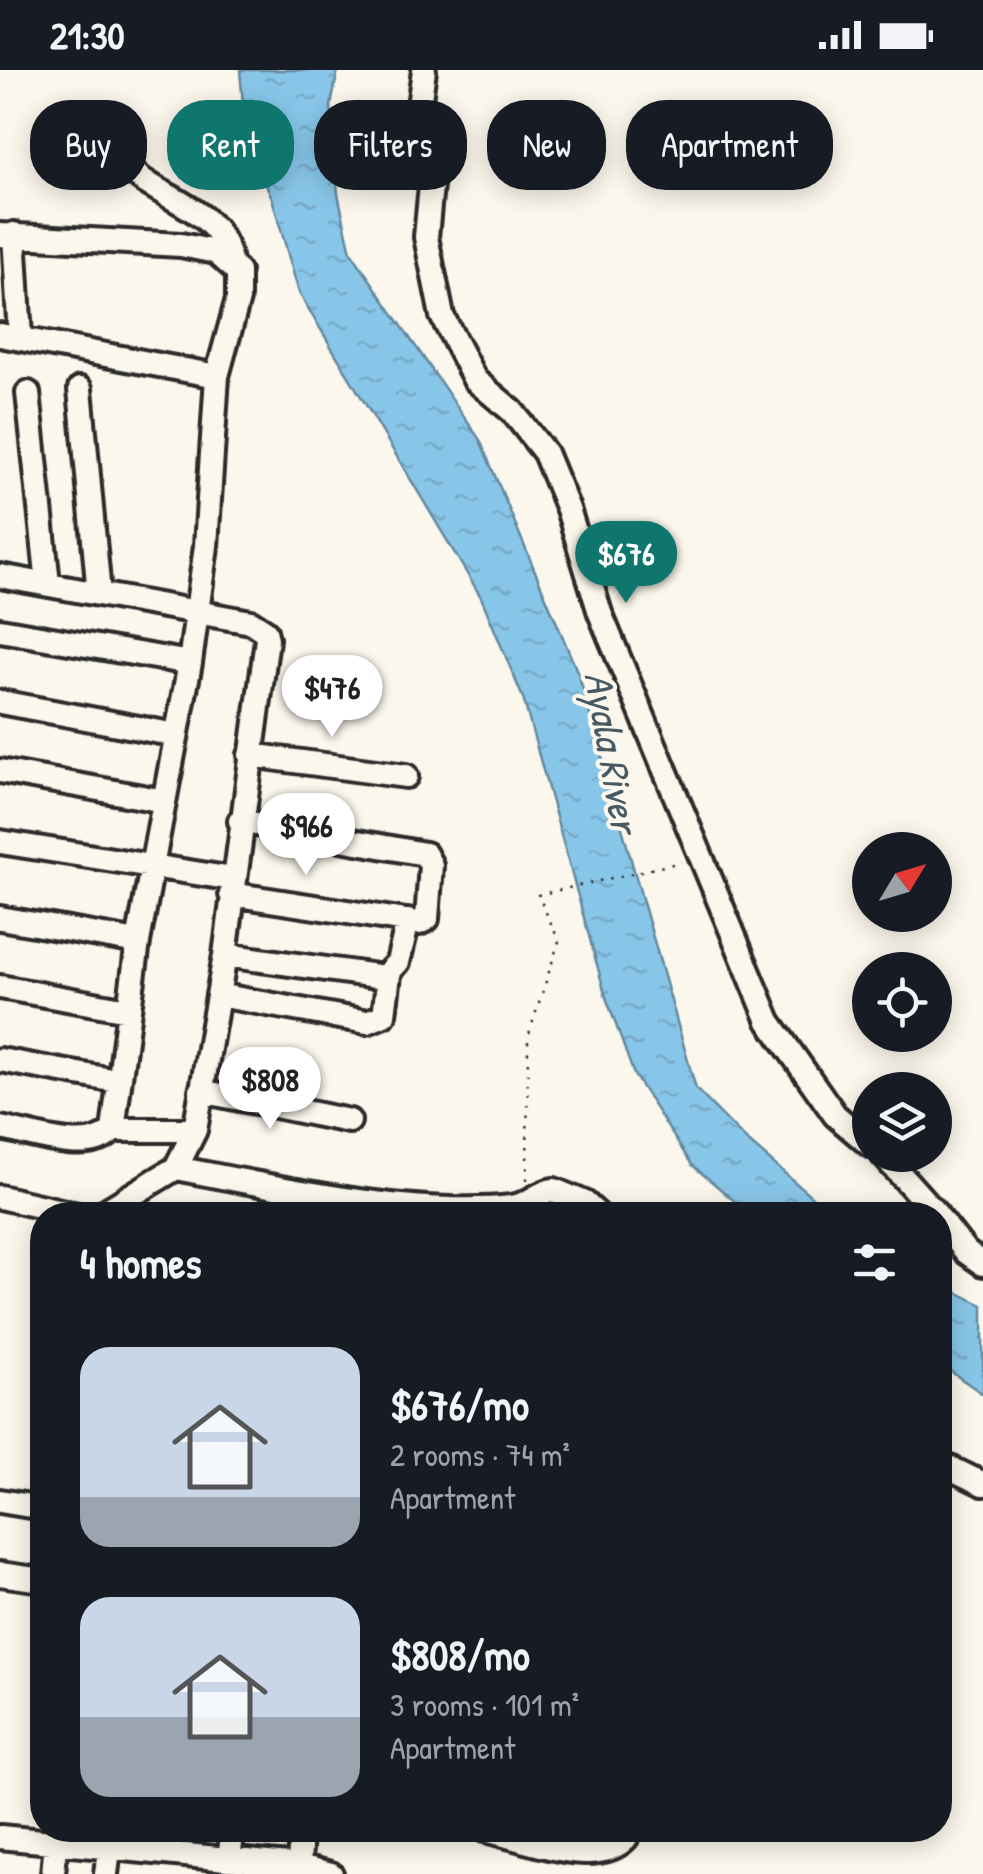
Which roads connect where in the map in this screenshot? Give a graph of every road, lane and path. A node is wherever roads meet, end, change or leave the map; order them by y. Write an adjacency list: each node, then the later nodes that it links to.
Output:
1 (424, 70): 23 (street)
2 (147, 182): 4 (street)
3 (7, 234): 4 (street); 5 (street)
4 (230, 261): 6 (street)
5 (10, 337): 6 (street)
6 (217, 376): 12 (street)
7 (80, 389): 11 (street)
8 (28, 393): 10 (street)
9 (0, 576): 10 (street)
10 (48, 584): 11 (street)
11 (100, 594): 12 (street)
12 (196, 612): 14 (street); 17 (street)
13 (0, 630): 14 (street)
14 (190, 663): 16 (street)
15 (0, 702): 16 (street)
16 (176, 735): 20 (street)
17 (250, 755): 19 (street); 21 (street)
18 (0, 771): 20 (street)
19 (406, 776)
20 (164, 801): 24 (street)
21 (240, 821): 25 (street); 27 (street)
22 (0, 842): 24 (street)
23 (702, 858): 41 (street); 47 (path)
24 (153, 870): 25 (street); 28 (street)
25 (232, 887): 27 (street); 29 (street)
26 (0, 918): 28 (street)
27 (408, 921): 30 (street)
28 (138, 942): 33 (street)
29 (225, 955): 30 (street); 32 (street)
30 (389, 976): 32 (street)
31 (0, 988): 33 (street)
32 (218, 995): 36 (street)
33 (128, 1010): 35 (street)
34 (0, 1060): 35 (street)
35 (116, 1080): 39 (street)
36 (201, 1092): 37 (street); 40 (street)
37 (349, 1121)
38 (0, 1128): 39 (street)
39 (113, 1130): 40 (street)
40 (195, 1130): 42 (street)
41 (852, 1130)
42 (176, 1168): 45 (street); 46 (street)
43 (898, 1172): 50 (street)
44 (0, 1197): 51 (street)
45 (120, 1202)
46 (394, 1202)
47 (527, 1202)
48 (529, 1202): 49 (street)
49 (583, 1202)
50 (925, 1202)
51 (30, 1204)
52 (952, 1234): 53 (street)
53 (983, 1264)
54 (952, 1468): 55 (street)
55 (983, 1484)
56 (0, 1501): 57 (street)
57 (30, 1506)
58 (0, 1574): 59 (street)
59 (30, 1578)
60 (0, 1837): 61 (street)
61 (30, 1840)
62 (56, 1842): 72 (street)
63 (110, 1842): 73 (street)
64 (125, 1842): 68 (street)
65 (300, 1842): 70 (street)
66 (525, 1842): 67 (street)
67 (621, 1842)
68 (163, 1852): 69 (street)
69 (214, 1863): 71 (street)
70 (299, 1866): 71 (street); 74 (street)
71 (260, 1868)
72 (53, 1874)
73 (106, 1874)
74 (331, 1874)

